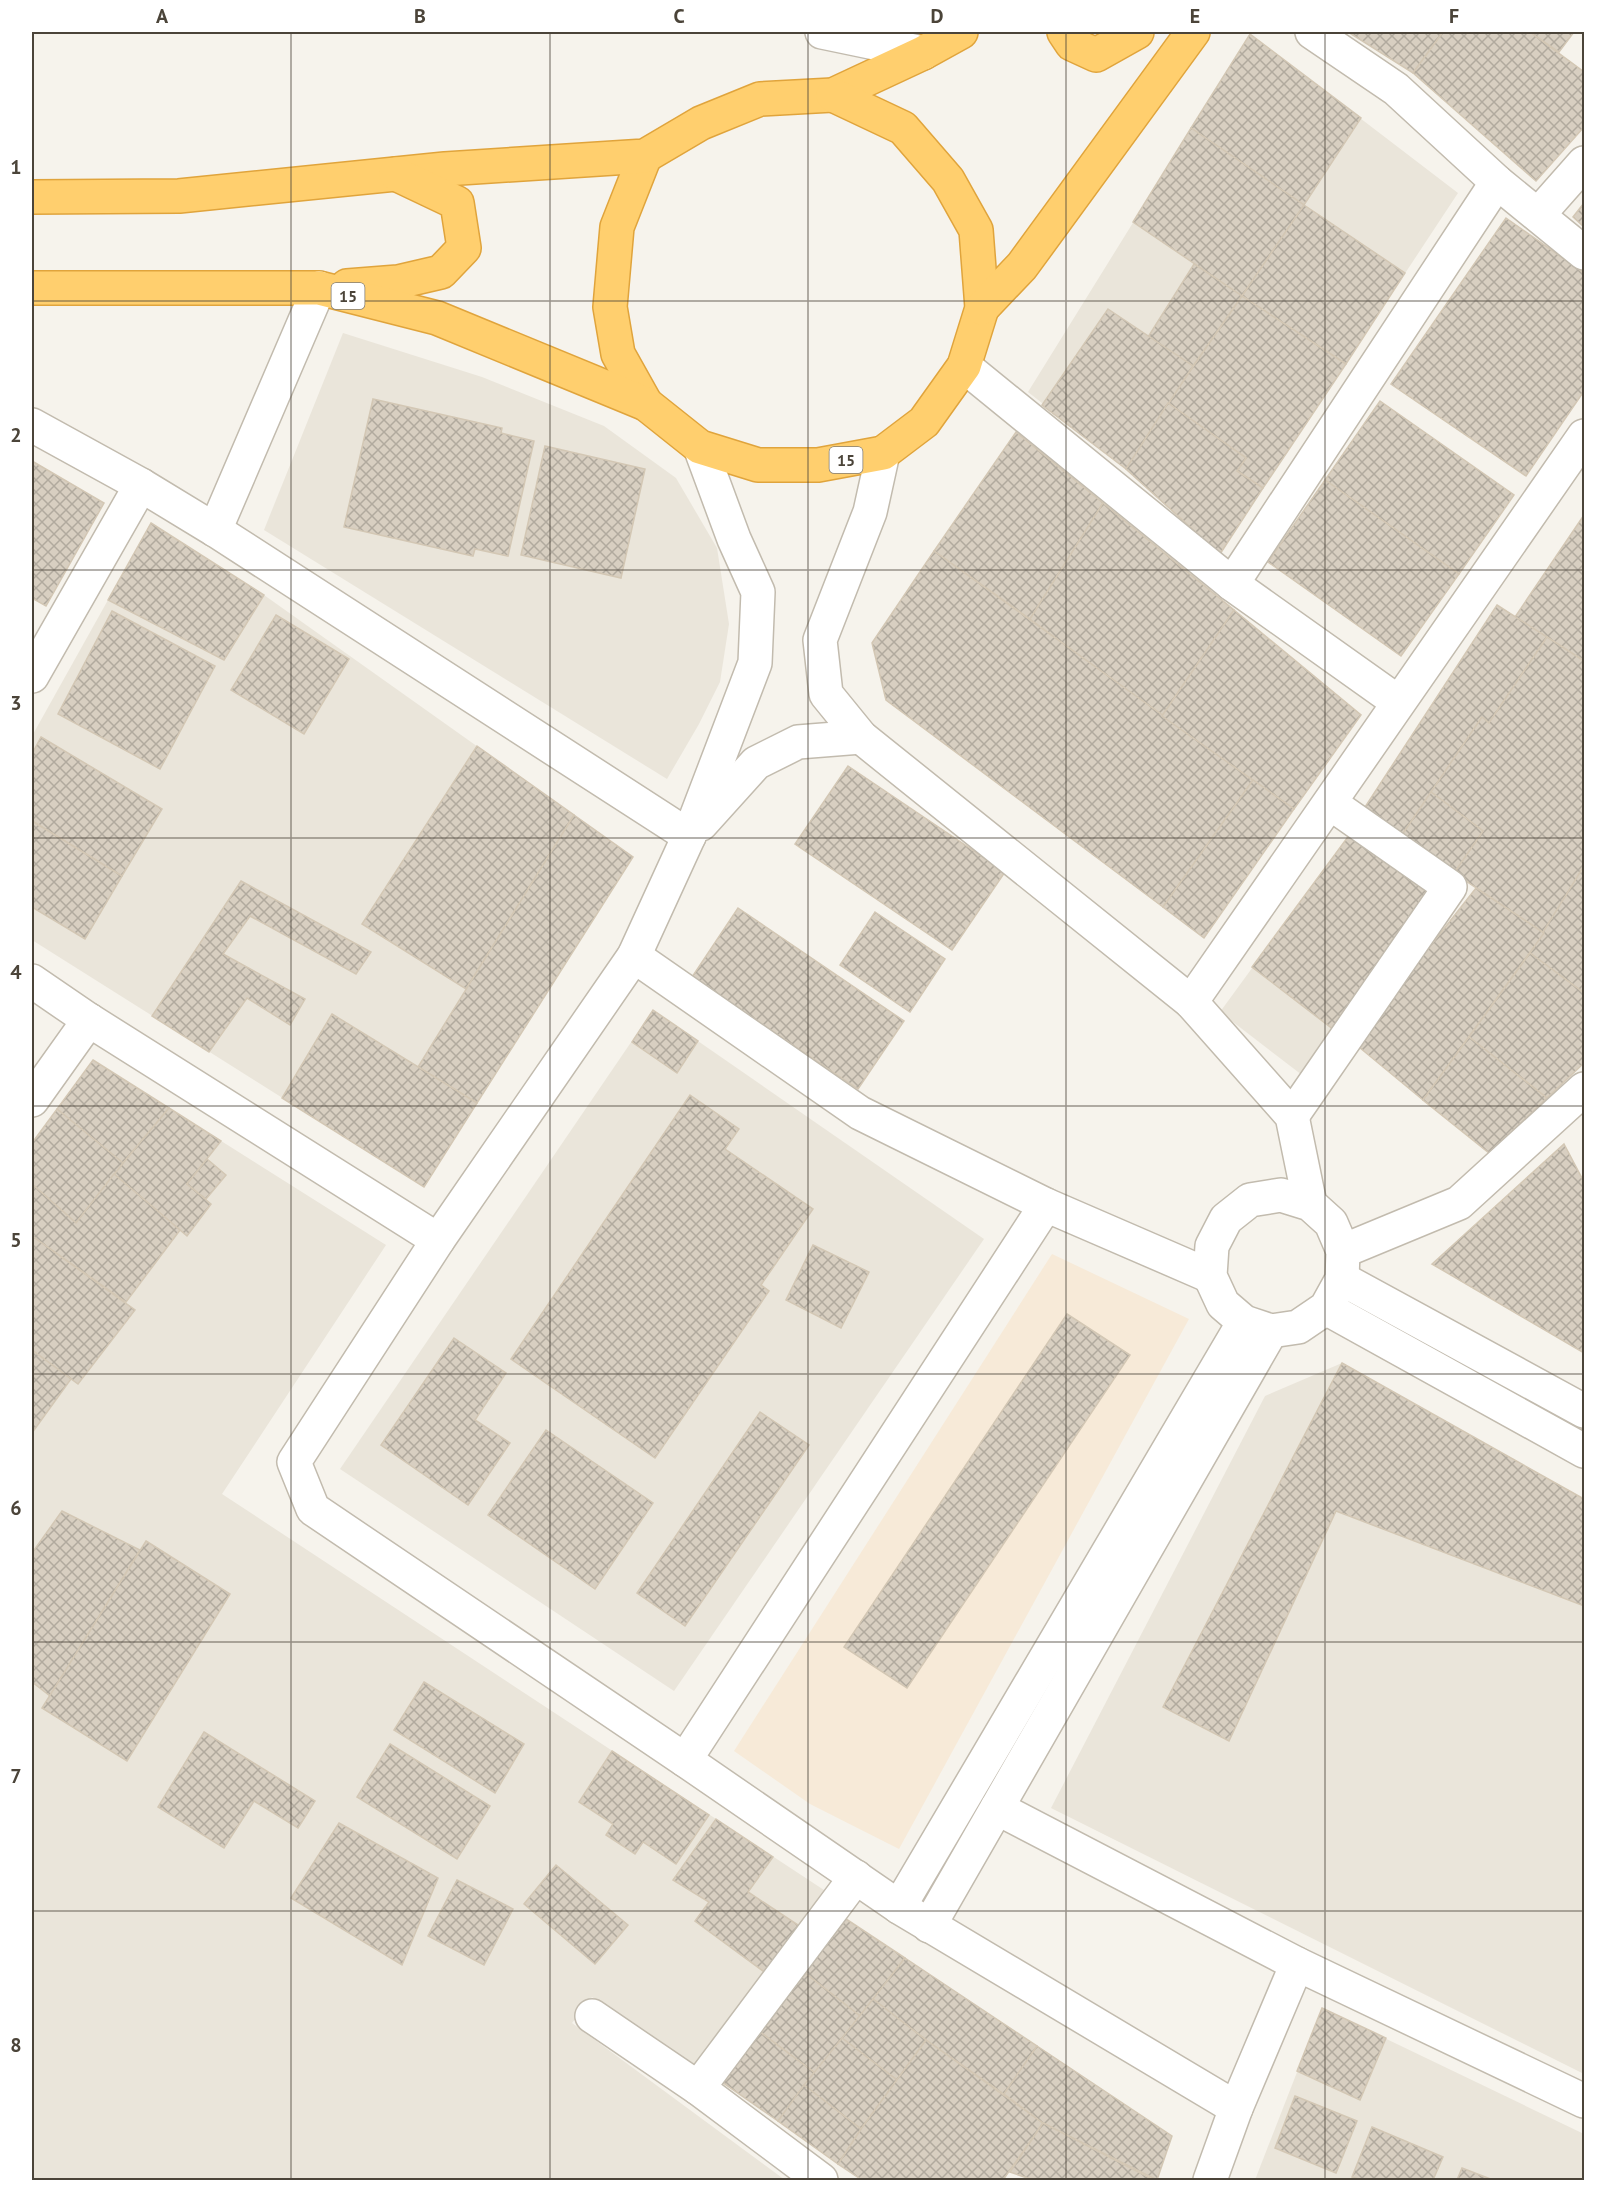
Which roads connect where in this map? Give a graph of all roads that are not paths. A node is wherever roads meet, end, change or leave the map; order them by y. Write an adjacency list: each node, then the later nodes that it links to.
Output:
1 (822, 32): 7 (street)
2 (961, 32): 7 (highway)
3 (1064, 32): 4 (highway)
4 (1137, 32)
5 (1193, 32): 18 (highway, 15)
6 (1312, 32): 12 (street)
7 (923, 52): 8 (highway)
8 (833, 94): 9 (highway); 18 (highway)
9 (645, 156): 11 (highway); 20 (highway)
10 (1584, 163): 14 (street)
11 (396, 174): 13 (highway); 17 (highway)
12 (1497, 182): 14 (street); 27 (street)
13 (32, 197)
14 (1538, 215): 15 (street)
15 (1584, 253)
16 (32, 288): 17 (highway, 15)
17 (319, 288): 20 (highway, 15); 26 (street)
18 (982, 308): 19 (highway, 15)
19 (964, 366): 24 (highway, 15); 27 (street)
20 (646, 404): 23 (highway, 15)
21 (32, 425): 25 (street)
22 (1584, 436): 29 (street)
23 (700, 447): 24 (highway, 15); 32 (street)
24 (883, 453): 30 (street)
25 (141, 485): 26 (street); 28 (street)
26 (215, 530): 32 (street)
27 (1232, 584): 29 (street)
28 (32, 676)
29 (1398, 702): 31 (street)
30 (861, 737): 32 (street); 35 (street)
31 (1330, 803): 35 (street); 39 (street)
32 (689, 836): 33 (street)
33 (634, 956): 41 (street); 42 (street)
34 (32, 981): 36 (street)
35 (1191, 1002): 39 (street)
36 (89, 1020): 38 (street); 42 (street)
37 (1584, 1089): 43 (street)
38 (32, 1100)
39 (1292, 1116): 40 (street)
40 (1310, 1204): 43 (street); 44 (street)
41 (1046, 1205): 44 (street); 49 (street)
42 (438, 1240): 49 (street)
43 (1342, 1265): 45 (street); 47 (street)
44 (1210, 1276): 46 (street)
45 (1326, 1308): 46 (street); 48 (street)
46 (1257, 1326): 50 (street); 52 (street)
47 (1584, 1411)
48 (1584, 1451)
49 (685, 1760): 51 (street)
50 (997, 1809): 53 (street); 54 (street)
51 (856, 1877): 52 (street); 56 (street)
52 (899, 1907): 53 (street)
53 (929, 1926): 58 (street)
54 (1298, 1964): 57 (street); 58 (street)
55 (592, 2016): 56 (street)
56 (698, 2088): 59 (street)
57 (1584, 2101)
58 (1236, 2108): 60 (street)
59 (821, 2181)
60 (1210, 2181)

